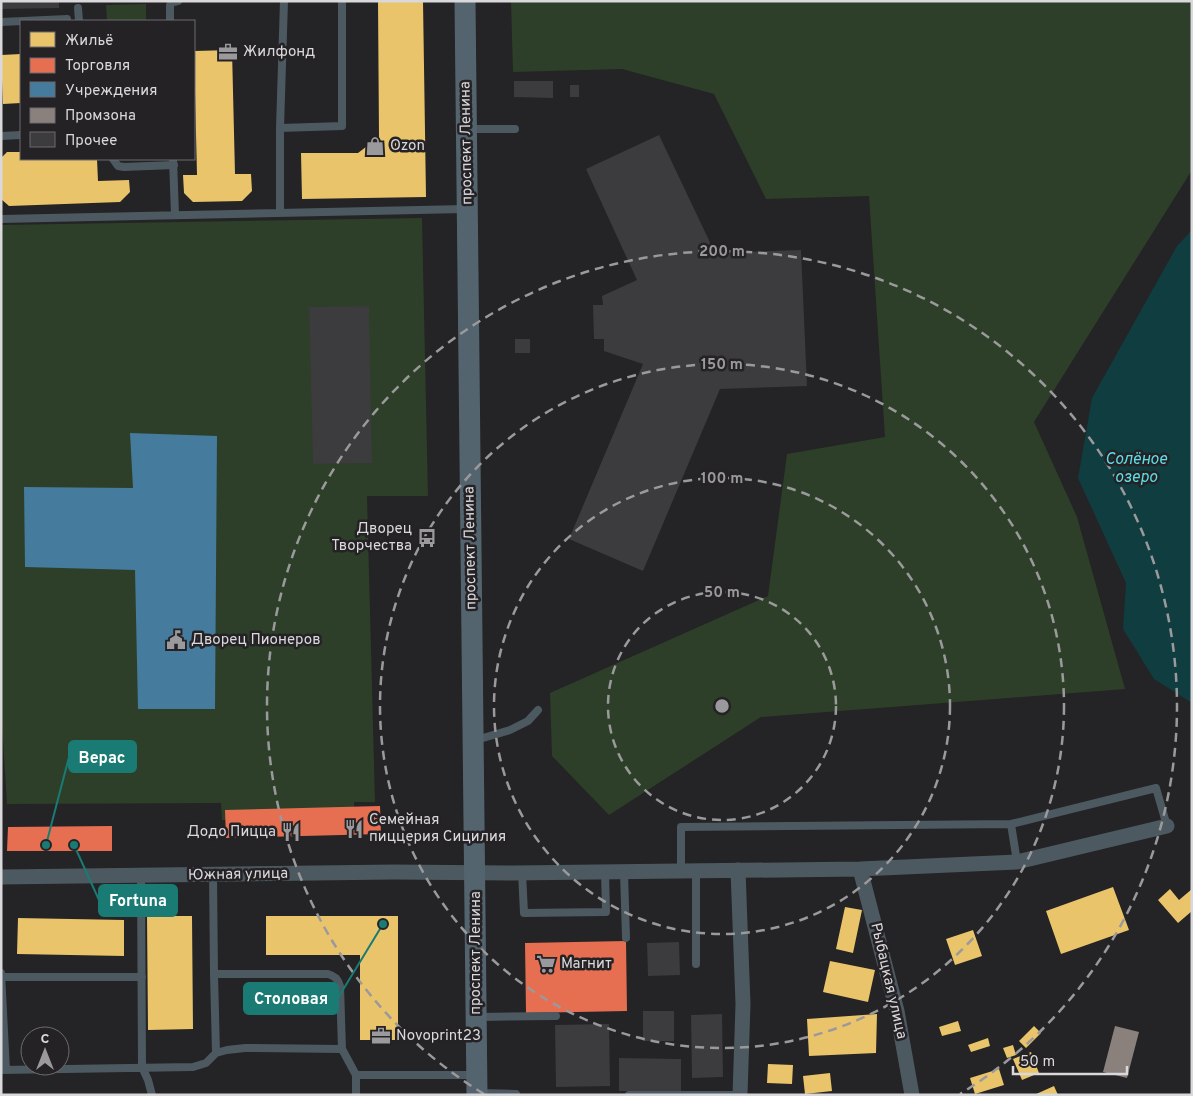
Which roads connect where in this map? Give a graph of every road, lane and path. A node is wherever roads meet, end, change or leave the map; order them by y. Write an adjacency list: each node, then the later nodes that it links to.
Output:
1 (178, 1): 9 (lane)
2 (284, 1): 12 (lane)
3 (342, 1): 12 (lane)
4 (465, 1): 13 (street, проспект Ленина)
5 (78, 8): 8 (lane)
6 (67, 19): 7 (lane)
7 (45, 20)
8 (79, 20)
9 (170, 20)
10 (20, 21): 11 (lane)
11 (1, 22)
12 (280, 128): 20 (lane)
13 (466, 129): 14 (lane); 19 (street, проспект Ленина)
14 (515, 129)
15 (20, 135): 16 (lane)
16 (1, 136)
17 (114, 160): 18 (lane)
18 (173, 162): 21 (lane)
19 (467, 209): 20 (lane); 24 (street, проспект Ленина)
20 (280, 213): 21 (lane)
21 (175, 215): 22 (lane)
22 (1, 219)
23 (538, 710): 24 (lane)
24 (474, 741): 33 (street, проспект Ленина)
25 (1011, 824): 26 (lane); 27 (lane); 30 (lane)
26 (1166, 826): 27 (street, Южная улица)
27 (1017, 862): 28 (street, Южная улица)
28 (860, 869): 29 (street, Южная улица); 57 (street, Рыбацкая улица)
29 (738, 870): 30 (street, Южная улица); 56 (street)
30 (688, 871): 32 (street, Южная улица); 39 (lane)
31 (605, 872): 32 (street, Южная улица); 34 (street, Южная улица); 34 (lane)
32 (624, 872): 38 (lane)
33 (475, 873): 34 (street, Южная улица); 35 (street, Южная улица); 45 (street, проспект Ленина)
34 (522, 873)
35 (213, 875): 36 (street, Южная улица); 41 (lane)
36 (141, 876): 37 (street, Южная улица); 43 (lane)
37 (1, 877)
38 (626, 938)
39 (696, 964)
40 (1, 972): 42 (lane)
41 (214, 974): 46 (lane); 47 (lane)
42 (1, 977): 43 (lane); 49 (lane)
43 (142, 977): 48 (lane)
44 (556, 1016): 45 (lane)
45 (476, 1017): 51 (street, проспект Ленина)
46 (342, 1049): 47 (lane); 50 (lane)
47 (216, 1053): 48 (lane)
48 (142, 1067): 49 (lane); 52 (lane)
49 (3, 1070)
50 (356, 1076): 51 (lane); 53 (lane)
51 (477, 1088): 54 (lane)
52 (152, 1095)
53 (356, 1095)
54 (516, 1095)
55 (630, 1095): 56 (lane)
56 (740, 1095)
57 (912, 1095)

